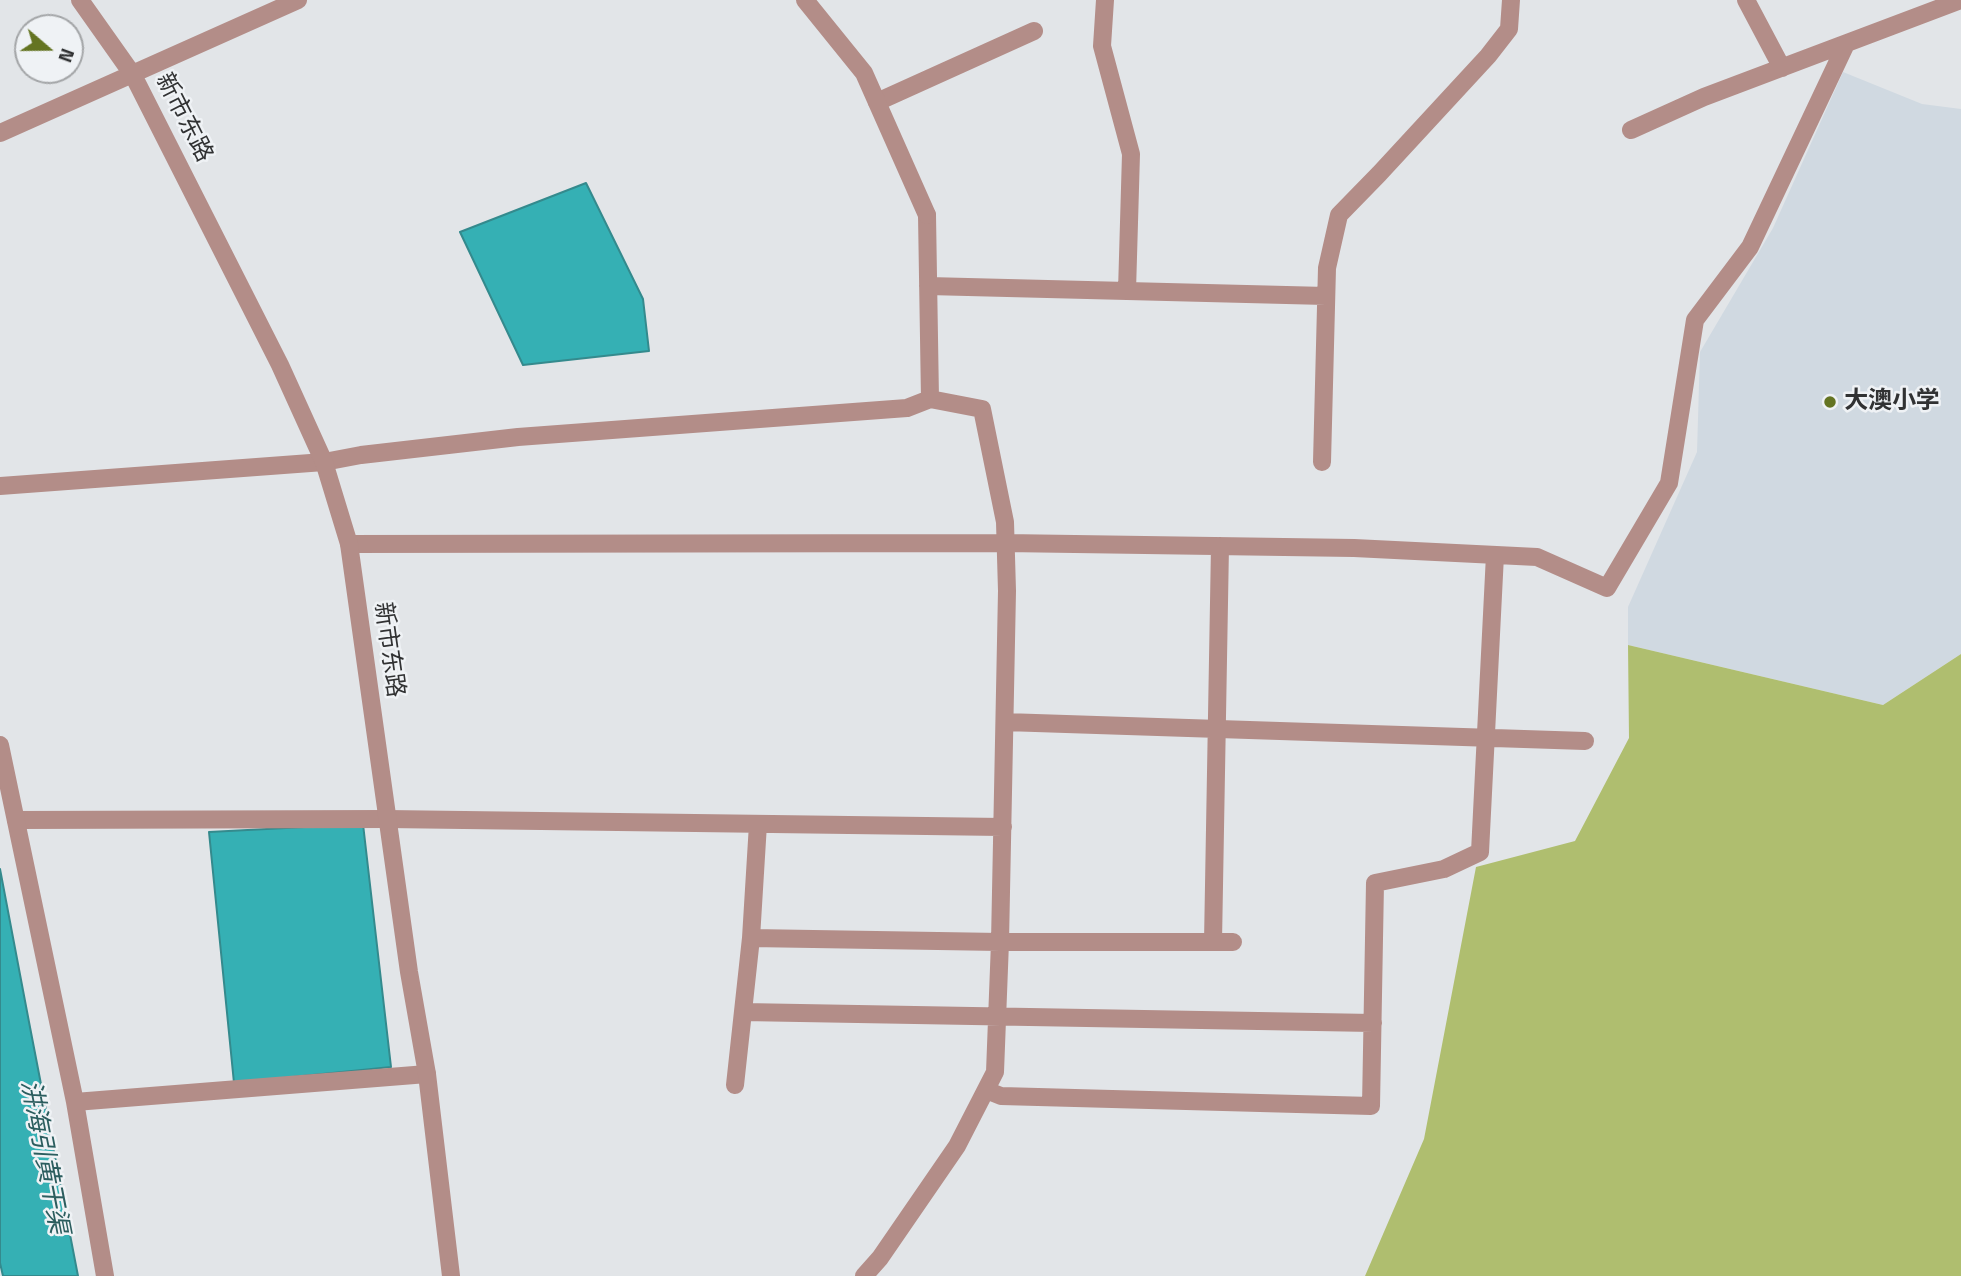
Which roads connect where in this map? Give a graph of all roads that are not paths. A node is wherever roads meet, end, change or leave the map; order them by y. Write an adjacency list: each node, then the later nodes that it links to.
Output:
1 (80, 0): 11 (street, 新市东路)
2 (298, 0): 11 (street)
3 (805, 0): 12 (street)
4 (1105, 0): 16 (street)
5 (1511, 0): 17 (street)
6 (1746, 0): 10 (street)
7 (1961, 0): 9 (street)
8 (1034, 31): 12 (street)
9 (1846, 44): 10 (street); 25 (street)
10 (1782, 68): 13 (street)
11 (133, 75): 14 (street); 19 (street, 新市东路)
12 (877, 102): 15 (street)
13 (1631, 131)
14 (0, 133)
15 (928, 286): 16 (street); 18 (street)
16 (1128, 291): 17 (street)
17 (1326, 296): 20 (street)
18 (930, 399): 19 (street); 22 (street)
19 (324, 463): 21 (street); 23 (street, 新市东路)
20 (1322, 463)
21 (0, 486)
22 (1005, 543): 23 (street); 24 (street); 26 (street)
23 (349, 544): 30 (street, 新市东路)
24 (1220, 546): 25 (street); 36 (street)
25 (1495, 555): 27 (street)
26 (1005, 722): 27 (street); 33 (street)
27 (1486, 737): 28 (street); 40 (street)
28 (1585, 741)
29 (0, 745): 31 (street)
30 (387, 818): 31 (street); 32 (street); 41 (street, 新市东路)
31 (16, 820): 44 (street)
32 (758, 824): 33 (street); 34 (street)
33 (1003, 827): 35 (street)
34 (751, 938): 35 (street); 38 (street)
35 (1000, 942): 36 (street); 39 (street)
36 (1213, 942): 37 (street)
37 (1233, 942)
38 (743, 1012): 39 (street); 42 (street)
39 (998, 1016): 40 (street); 43 (street)
40 (1373, 1023): 43 (street)
41 (427, 1074): 44 (street); 46 (street, 新市东路)
42 (735, 1085)
43 (986, 1090): 47 (street)
44 (75, 1102): 45 (street)
45 (105, 1276)
46 (452, 1276)
47 (864, 1276)

